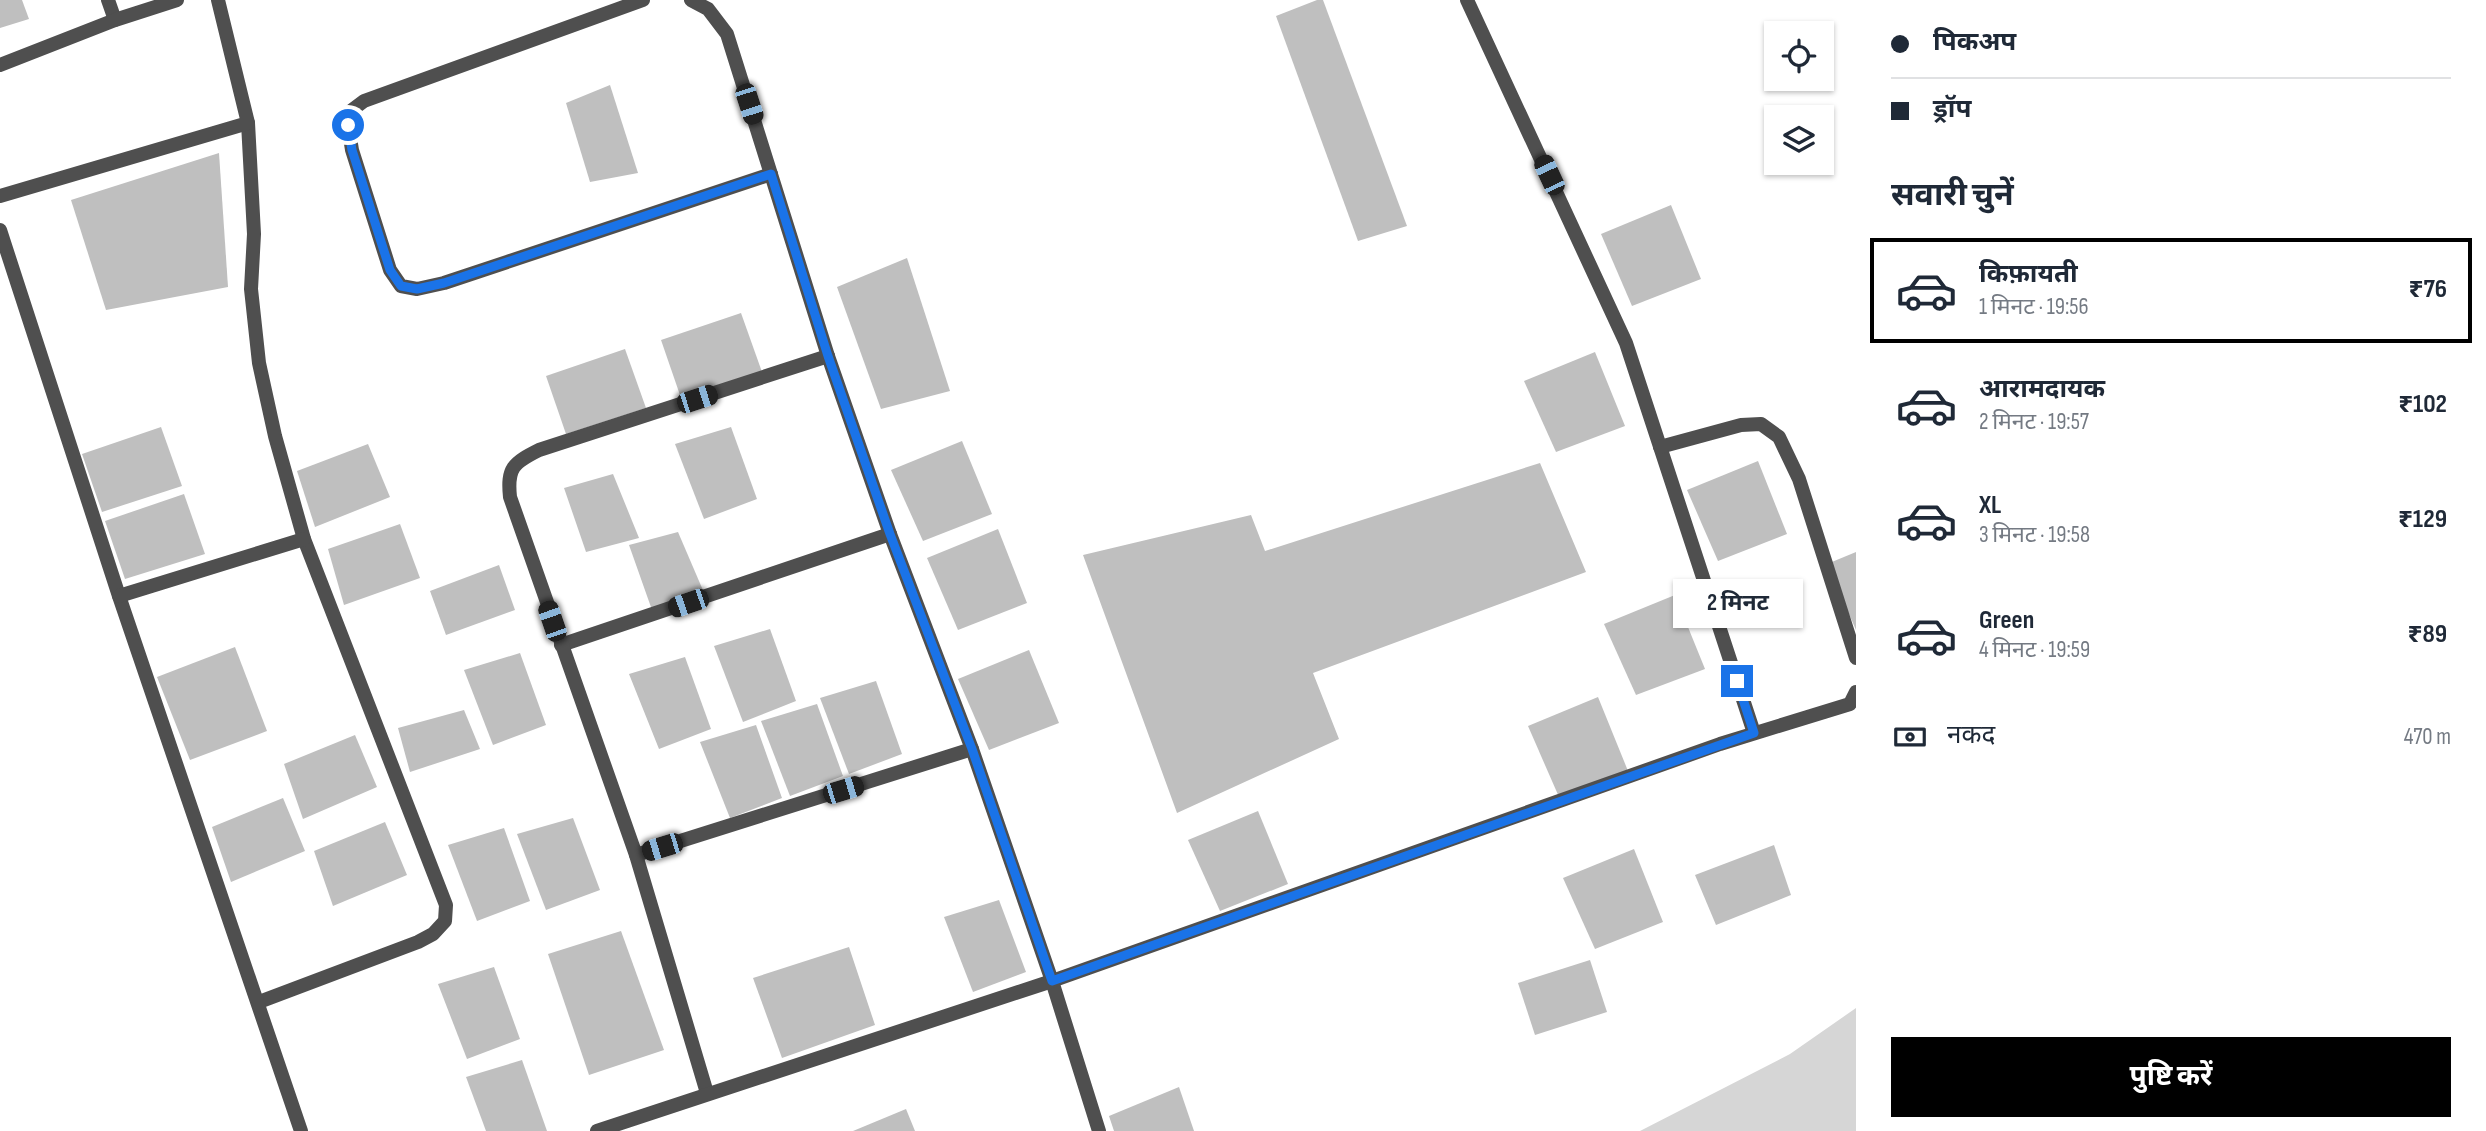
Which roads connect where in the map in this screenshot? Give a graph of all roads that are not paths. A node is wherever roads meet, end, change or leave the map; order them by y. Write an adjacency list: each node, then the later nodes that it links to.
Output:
1 (108, 0): 7 (street)
2 (177, 0): 7 (street)
3 (218, 0): 9 (street)
4 (643, 0): 10 (street)
5 (691, 0): 10 (street)
6 (1467, 0): 14 (street)
7 (115, 20): 8 (street)
8 (0, 65)
9 (248, 123): 11 (street); 16 (street)
10 (771, 174): 13 (street)
11 (0, 196)
12 (0, 230): 17 (street)
13 (828, 356): 15 (street); 18 (street)
14 (1660, 447): 19 (street); 21 (street)
15 (890, 534): 18 (street); 22 (street)
16 (304, 539): 17 (street); 25 (street)
17 (119, 596): 25 (street)
18 (561, 645): 23 (street)
19 (1856, 658)
20 (1856, 692): 21 (street)
21 (1754, 733): 24 (street)
22 (972, 749): 23 (street); 24 (street)
23 (636, 855): 26 (street)
24 (1052, 981): 26 (street); 29 (street)
25 (259, 1002): 27 (street)
26 (707, 1093): 28 (street)
27 (301, 1131)
28 (597, 1131)
29 (1099, 1131)

